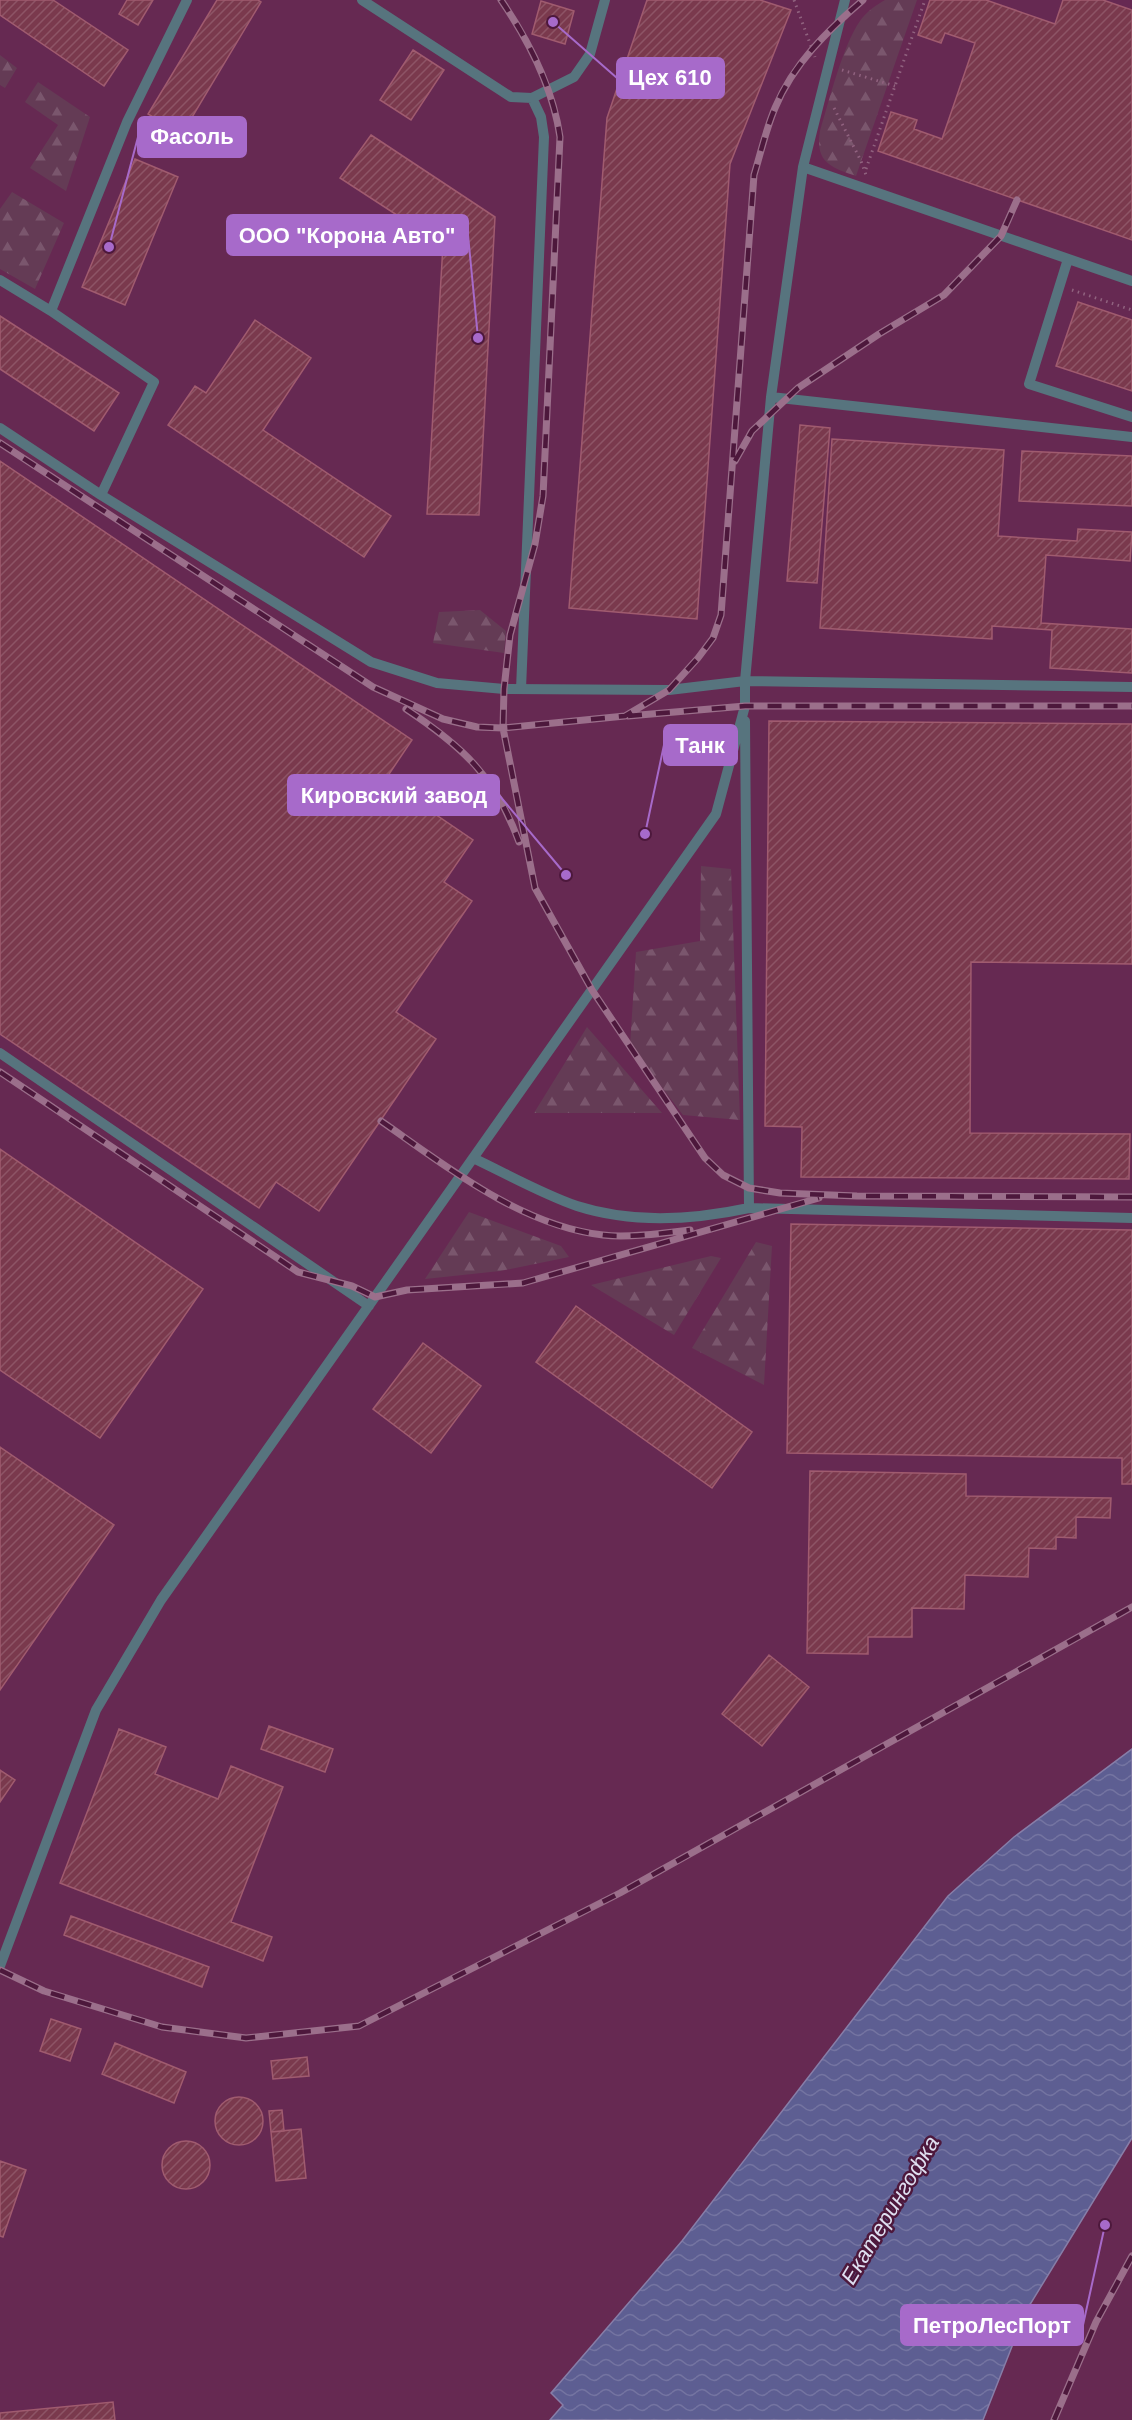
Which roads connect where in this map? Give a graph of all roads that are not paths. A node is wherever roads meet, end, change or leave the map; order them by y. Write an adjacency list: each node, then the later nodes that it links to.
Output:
1 (187, 0): 10 (lane)
2 (362, 0): 5 (lane)
3 (605, 0): 5 (lane)
4 (844, 0): 6 (lane)
5 (532, 98): 18 (lane)
6 (803, 167): 7 (lane); 11 (lane)
7 (1068, 259): 9 (lane); 12 (lane)
8 (0, 280): 10 (lane)
9 (1132, 281)
10 (51, 310): 15 (lane)
11 (771, 397): 14 (lane); 16 (lane)
12 (1132, 417)
13 (0, 428): 15 (lane)
14 (1132, 436)
15 (102, 495): 18 (lane)
16 (745, 681): 17 (lane); 18 (lane); 19 (lane)
17 (1132, 687)
18 (521, 689)
19 (745, 706): 21 (lane); 22 (lane)
20 (0, 1053): 24 (lane)
21 (473, 1158): 22 (lane); 24 (lane)
22 (749, 1208): 23 (lane)
23 (1132, 1218)
24 (369, 1306): 25 (lane)
25 (0, 1966)

